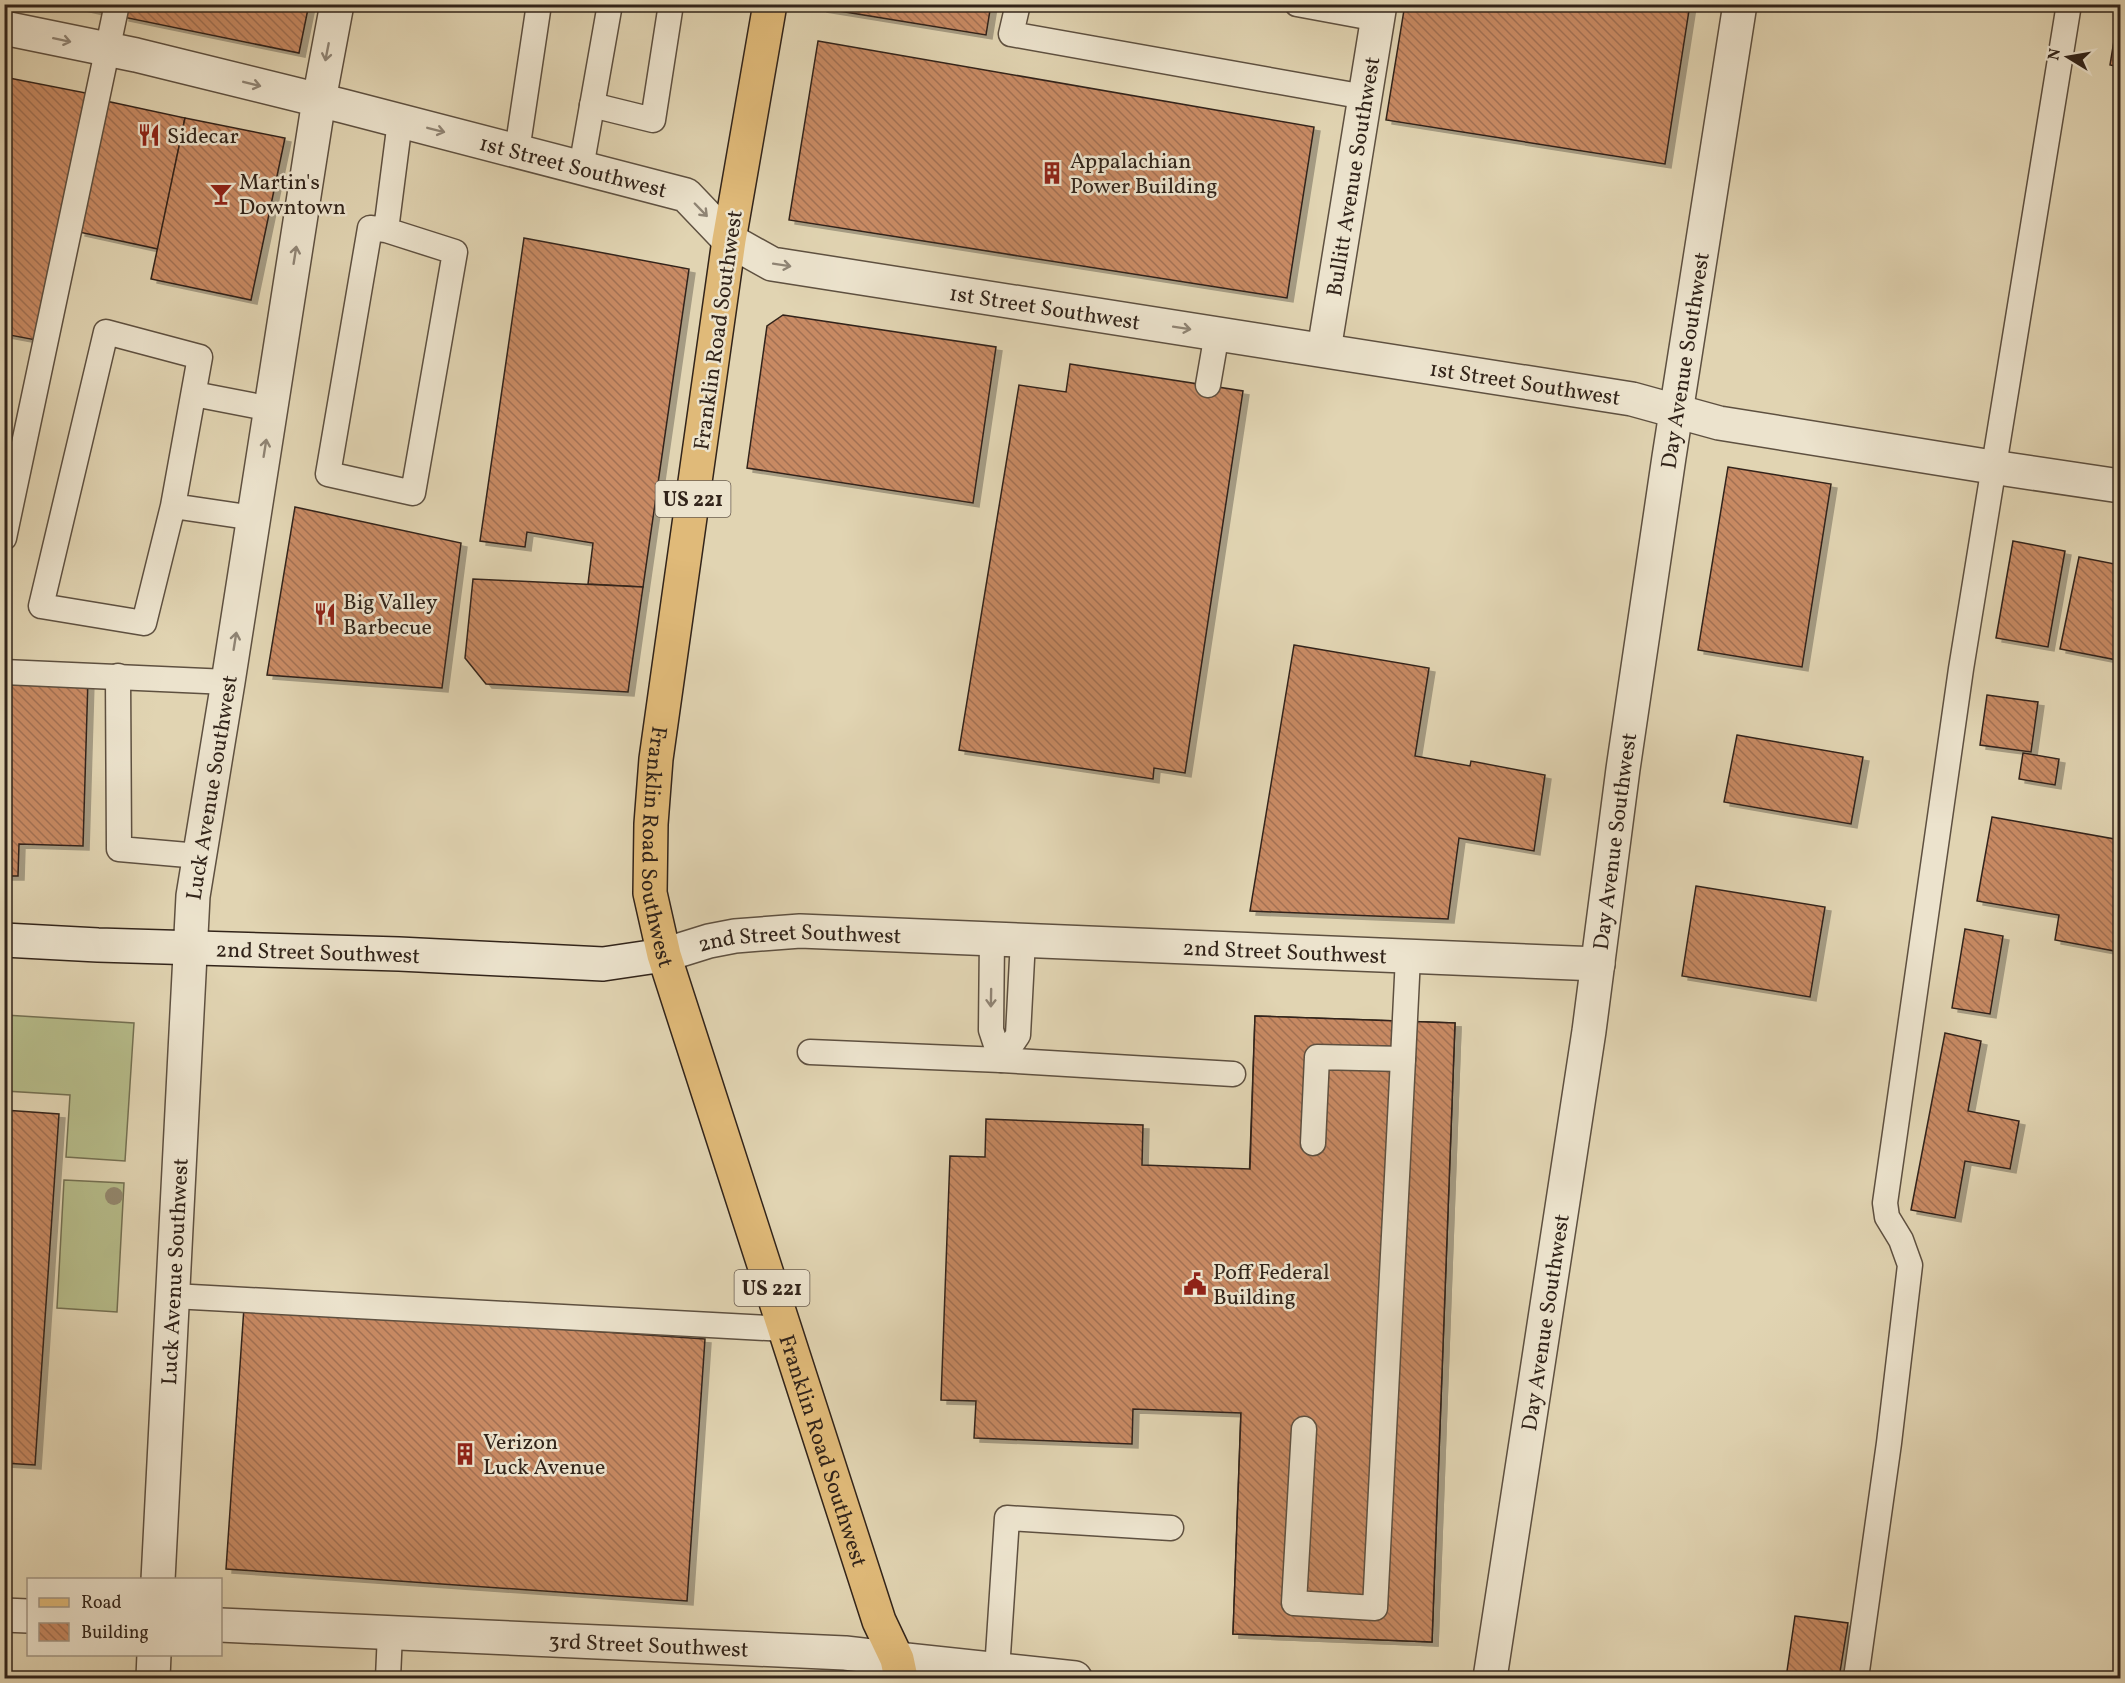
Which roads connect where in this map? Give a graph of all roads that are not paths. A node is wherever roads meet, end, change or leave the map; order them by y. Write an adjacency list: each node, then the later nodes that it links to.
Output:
1 (117, 4): 13 (lane)
2 (337, 4): 15 (street, Luck Avenue Southwest, one-way to 15)
3 (539, 4): 18 (lane)
4 (610, 4): 16 (lane)
5 (670, 4): 16 (lane)
6 (770, 4): 21 (main road, Franklin Road Southwest / US 221)
7 (1018, 4): 14 (lane)
8 (1297, 4): 11 (lane)
9 (1740, 4): 27 (street, Day Avenue Southwest)
10 (2069, 4): 28 (lane)
11 (1379, 12): 14 (street, Bullitt Avenue Southwest)
12 (4, 28): 13 (street, 1st Street Southwest, one-way to 13)
13 (108, 49): 15 (street, 1st Street Southwest, one-way to 15); 32 (lane)
14 (1365, 97): 23 (street, Bullitt Avenue Southwest)
15 (318, 100): 17 (street, 1st Street Southwest); 26 (street, Luck Avenue Southwest, one-way to 15)
16 (592, 105): 19 (lane)
17 (400, 121): 18 (street, 1st Street Southwest, one-way to 18); 20 (lane)
18 (517, 151): 19 (street, 1st Street Southwest)
19 (581, 168): 21 (street, 1st Street Southwest, one-way to 21)
20 (386, 230): 20 (lane)
21 (729, 240): 22 (street, 1st Street Southwest, one-way to 22); 40 (main road, Franklin Road Southwest / US 221)
22 (1217, 333): 23 (street, 1st Street Southwest); 24 (lane)
23 (1324, 350): 27 (street, 1st Street Southwest)
24 (1208, 385)
25 (194, 394): 26 (lane); 30 (lane); 30 (lane)
26 (271, 409): 31 (street, Luck Avenue Southwest, one-way to 26)
27 (1676, 410): 28 (street, 1st Street Southwest); 42 (street, Day Avenue Southwest)
28 (1992, 467): 29 (street, 1st Street Southwest); 64 (lane)
29 (2121, 486)
30 (173, 506): 31 (lane)
31 (254, 518): 35 (street, Luck Avenue Southwest, one-way to 31)
32 (4, 538)
33 (4, 672): 34 (lane)
34 (118, 676): 35 (lane); 36 (lane)
35 (228, 682): 36 (street, Luck Avenue Southwest)
36 (199, 856): 39 (street, Luck Avenue Southwest)
37 (4, 940): 39 (street, 2nd Street Southwest)
38 (1008, 940): 40 (street, 2nd Street Southwest); 41 (street, 2nd Street Southwest); 45 (lane)
39 (191, 948): 40 (street, 2nd Street Southwest); 48 (street, Luck Avenue Southwest)
40 (664, 955): 49 (main road, Franklin Road Southwest / US 221)
41 (1408, 957): 42 (street, 2nd Street Southwest); 44 (lane)
42 (1598, 964): 63 (street, Day Avenue Southwest)
43 (810, 1052): 45 (lane)
44 (1403, 1059): 47 (lane); 50 (lane)
45 (1001, 1060): 46 (lane)
46 (1233, 1074)
47 (1313, 1143)
48 (173, 1296): 49 (lane); 52 (street, Luck Avenue Southwest)
49 (785, 1329): 59 (main road, Franklin Road Southwest / US 221)
50 (1304, 1429)
51 (1171, 1528): 58 (lane)
52 (158, 1578)
53 (4, 1615): 54 (street)
54 (27, 1616)
55 (222, 1625): 56 (street, 3rd Street Southwest)
56 (390, 1633): 59 (street, 3rd Street Southwest); 61 (lane)
57 (154, 1656): 60 (street)
58 (997, 1670): 59 (street, 3rd Street Southwest); 62 (street, 3rd Street Southwest)
59 (907, 1672)
60 (153, 1678)
61 (388, 1678)
62 (1075, 1678)
63 (1490, 1678)
64 (1856, 1678)

